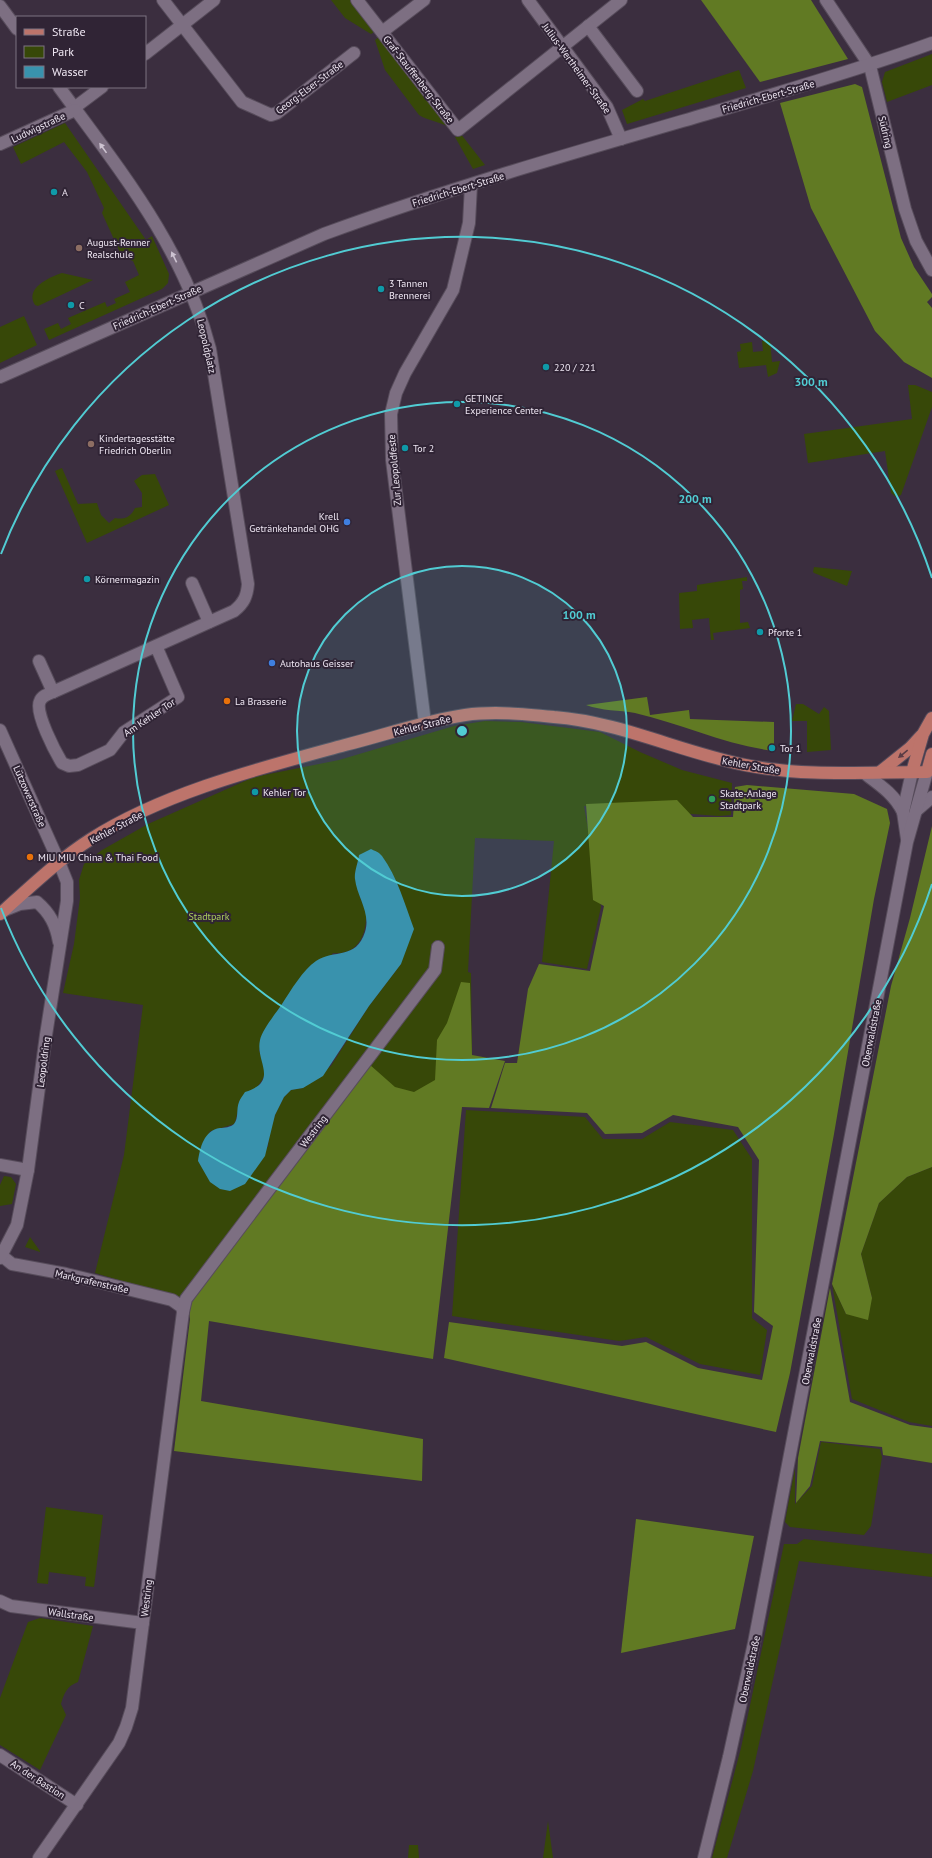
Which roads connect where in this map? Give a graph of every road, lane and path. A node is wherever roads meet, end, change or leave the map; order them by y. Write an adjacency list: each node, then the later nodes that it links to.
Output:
1 (163, 0): 9 (street)
2 (214, 0): 9 (street)
3 (357, 0): 12 (street, Graf-Stauffenberg-Straße)
4 (424, 0): 12 (street)
5 (528, 0): 14 (street, Julius-Wertheimer-Straße)
6 (621, 0): 10 (street)
7 (826, 0): 17 (street, Südring)
8 (0, 6): 11 (street)
9 (183, 26): 15 (street); 16 (street, Georg-Elser-Straße)
10 (588, 26): 14 (street); 20 (street)
11 (16, 28)
12 (382, 32): 14 (street, Graf-Stauffenberg-Straße)
13 (932, 43): 17 (street, Friedrich-Ebert-Straße)
14 (563, 48): 22 (street, Julius-Wertheimer-Straße)
15 (146, 53)
16 (354, 54)
17 (870, 66): 22 (street, Friedrich-Ebert-Straße); 25 (street, Südring)
18 (60, 88): 21 (street, Leopoldplatz)
19 (101, 88): 21 (street)
20 (637, 91)
21 (75, 109): 23 (street, Ludwigstraße); 26 (street, Leopoldplatz, one-way to 21)
22 (621, 140): 24 (street, Friedrich-Ebert-Straße)
23 (0, 144)
24 (472, 184): 26 (street, Friedrich-Ebert-Straße); 35 (street, Zur Leopoldfeste)
25 (932, 270)
26 (191, 292): 27 (street, Friedrich-Ebert-Straße); 28 (street, Leopoldplatz)
27 (0, 377)
28 (247, 572): 30 (street, Am Kehler Tor)
29 (192, 583): 30 (street)
30 (209, 622): 31 (street, Am Kehler Tor)
31 (156, 646): 33 (street, Am Kehler Tor); 33 (street, Am Kehler Tor)
32 (39, 662): 33 (street)
33 (53, 692)
34 (932, 718): 37 (main road)
35 (425, 723): 42 (main road, Kehler Straße); 47 (main road, Kehler Straße)
36 (0, 730): 47 (street, Lützowerstraße)
37 (923, 734): 39 (main road, one-way to 39); 40 (main road)
38 (932, 754): 41 (main road)
39 (880, 772): 40 (main road, Kehler Straße); 42 (main road, Kehler Straße)
40 (912, 772): 41 (main road, Kehler Straße); 45 (street, Oberwaldstraße)
41 (929, 772): 44 (street, Oberwaldstraße)
42 (864, 773): 45 (street)
43 (932, 797): 44 (street)
44 (917, 810): 46 (street, Oberwaldstraße)
45 (903, 812): 46 (street, Oberwaldstraße)
46 (907, 842): 60 (street, Oberwaldstraße)
47 (59, 862): 48 (main road, Kehler Straße); 50 (street, Leopoldring)
48 (2, 913): 50 (street)
49 (438, 947): 54 (street, Westring)
50 (60, 951): 52 (street, Leopoldring)
51 (0, 1165): 52 (street)
52 (28, 1170): 53 (street, Leopoldring)
53 (1, 1257): 54 (street, Markgrafenstraße)
54 (182, 1309): 56 (street, Westring)
55 (0, 1601): 56 (street, Wallstraße)
56 (143, 1623): 58 (street, Westring)
57 (0, 1755): 58 (street, An der Bastion)
58 (77, 1805): 59 (street, Westring)
59 (39, 1858)
60 (704, 1858)

